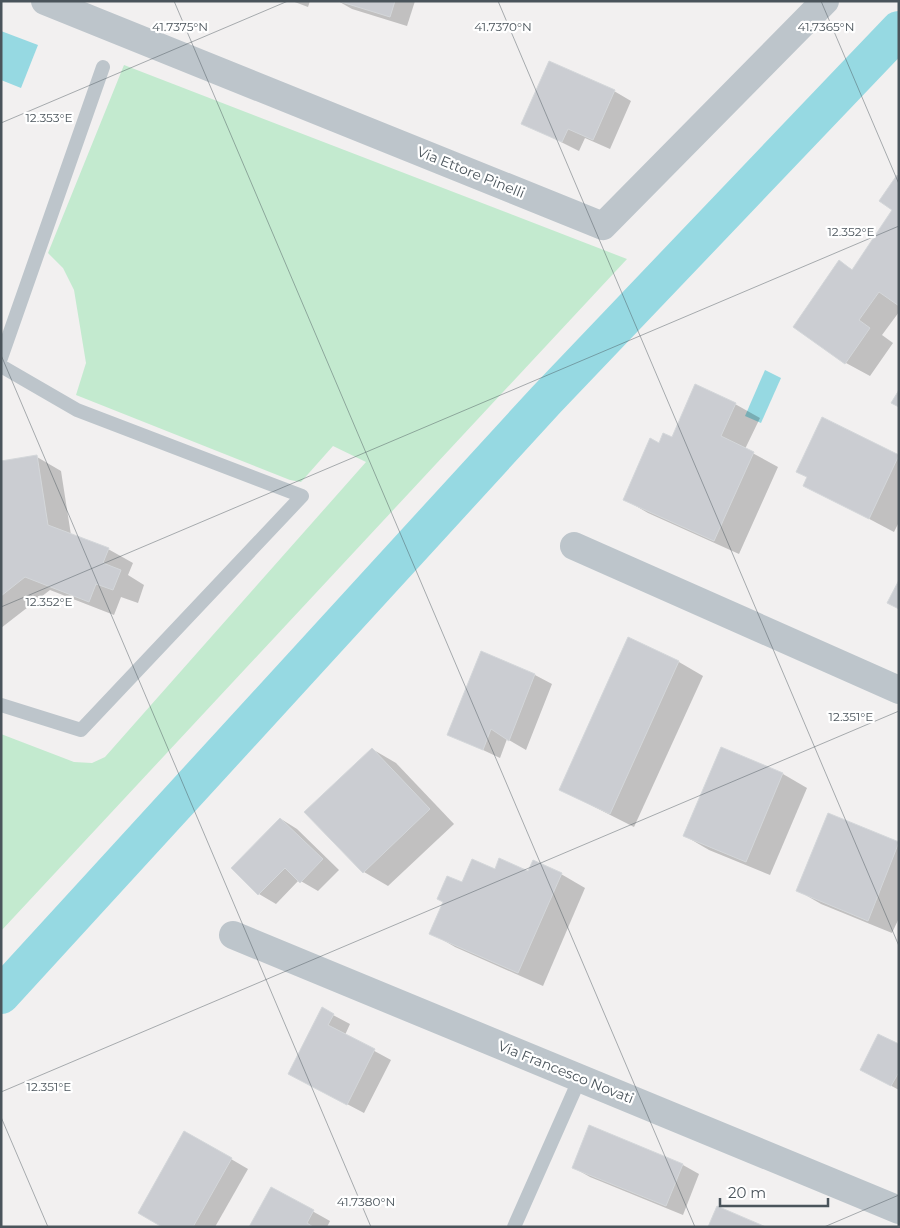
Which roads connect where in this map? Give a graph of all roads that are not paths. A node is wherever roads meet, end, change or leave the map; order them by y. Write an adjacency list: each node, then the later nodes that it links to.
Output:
1 (45, 1): 2 (street, Via Ettore Pinelli)
2 (825, 1)
3 (103, 67): 4 (lane)
4 (1, 358)
5 (1, 366): 8 (lane)
6 (574, 546): 7 (street)
7 (899, 690)
8 (1, 705)
9 (233, 935): 10 (street, Via Francesco Novati)
10 (580, 1078): 11 (street, Via Francesco Novati); 12 (lane)
11 (899, 1210)
12 (514, 1227)

